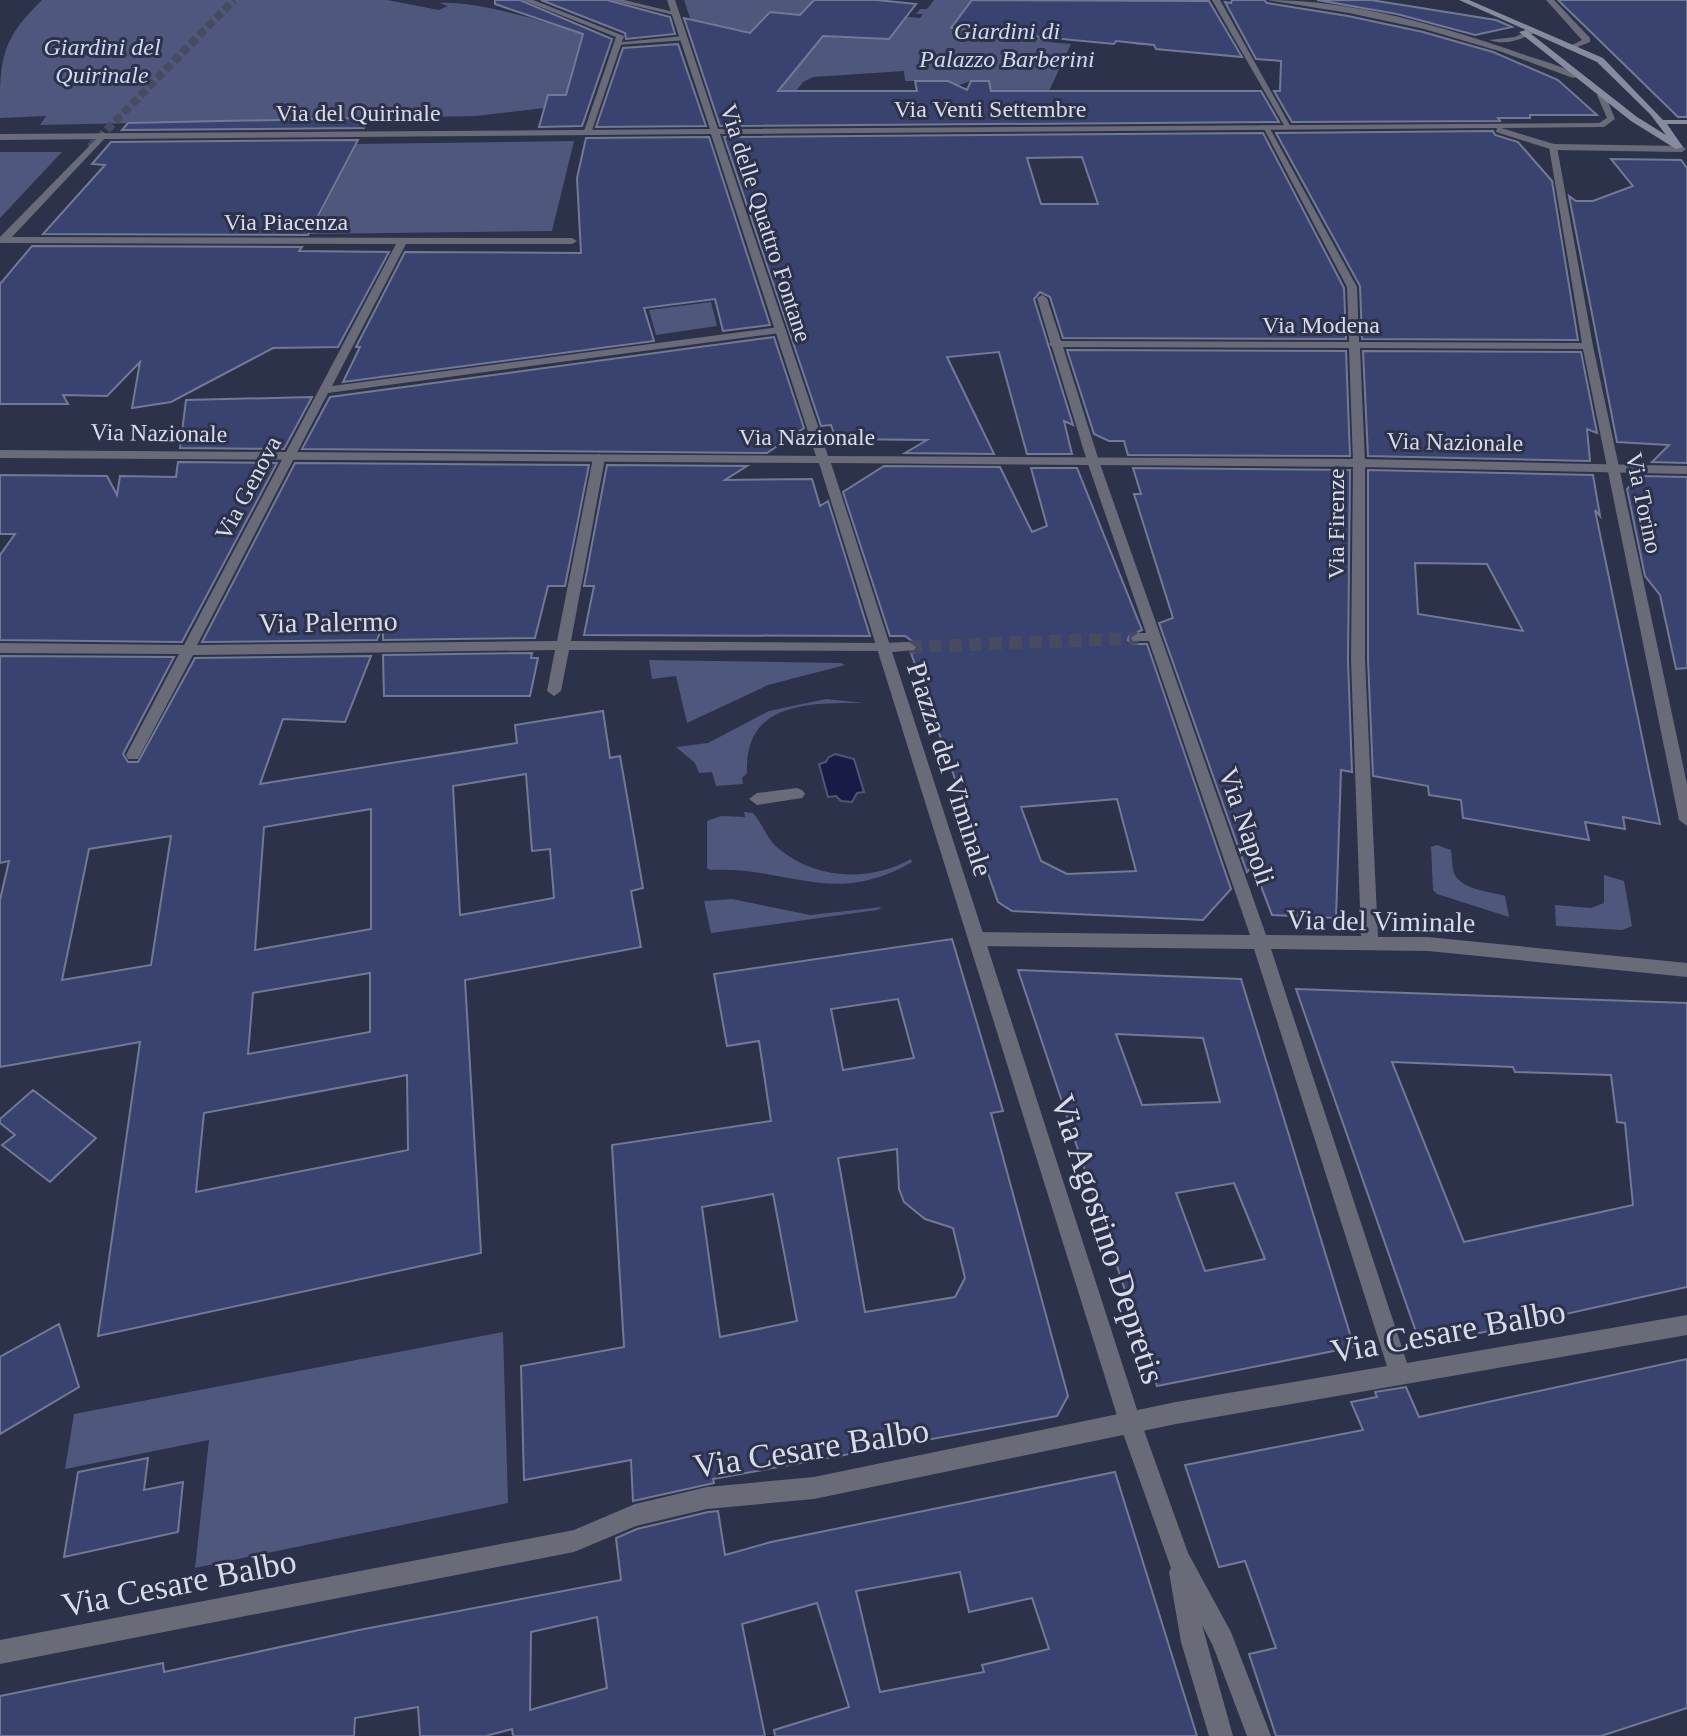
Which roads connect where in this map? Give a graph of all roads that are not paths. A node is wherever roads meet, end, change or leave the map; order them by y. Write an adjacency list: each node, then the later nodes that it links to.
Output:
1 (527, 0): 12 (street)
2 (614, 0): 8 (street)
3 (671, 0): 8 (street, Via delle Quattro Fontane)
4 (1216, 0): 24 (street)
5 (1271, 0): 10 (street)
6 (1463, 0): 9 (main road)
7 (1550, 0): 13 (street)
8 (674, 13): 11 (street, Via delle Quattro Fontane)
9 (1530, 32): 10 (street); 13 (main road); 15 (main road)
10 (1456, 34): 16 (street)
11 (684, 38): 12 (street); 26 (street, Via delle Quattro Fontane)
12 (617, 43): 25 (street)
13 (1575, 47): 14 (main road)
14 (1586, 52): 15 (main road); 18 (main road)
15 (1550, 54): 16 (main road)
16 (1576, 76): 17 (main road)
17 (1601, 95): 22 (street); 32 (main road)
18 (1662, 122): 19 (main road); 32 (main road)
19 (1687, 122)
20 (1477, 126): 21 (street); 24 (street); 29 (street)
21 (1548, 126): 22 (street); 29 (street)
22 (1559, 126): 31 (street)
23 (1265, 127): 24 (street); 26 (street, Via Venti Settembre); 39 (street, Via Firenze)
24 (1289, 127)
25 (588, 131): 26 (street, Via del Quirinale); 27 (street, Via del Quirinale)
26 (716, 131): 37 (street, Via delle Quattro Fontane)
27 (103, 135): 28 (street, Via del Quirinale); 33 (street)
28 (0, 137)
29 (1521, 139): 30 (street)
30 (1553, 147): 31 (street); 40 (street, Via Torino)
31 (1591, 148): 32 (street)
32 (1683, 150)
33 (2, 240): 35 (street, Via Piacenza)
34 (572, 241): 35 (street, Via Piacenza)
35 (402, 242): 41 (street, Via Genova)
36 (1042, 298): 38 (street, Via Napoli)
37 (780, 330): 41 (street); 45 (street, Via delle Quattro Fontane)
38 (1054, 344): 39 (street, Via Modena); 46 (street, Via Napoli)
39 (1353, 345): 40 (street, Via Modena); 48 (street, Via Firenze)
40 (1588, 346): 49 (street, Via Torino)
41 (326, 390): 43 (street, Via Genova)
42 (0, 454): 43 (street, Via Nazionale)
43 (291, 456): 44 (street, Via Nazionale); 56 (street, Via Genova)
44 (599, 458): 45 (street, Via Nazionale); 51 (street)
45 (823, 459): 46 (street, Via Nazionale); 55 (street)
46 (1093, 461): 48 (street, Via Nazionale); 63 (street, Via Napoli)
47 (1687, 462): 49 (street, Via Nazionale)
48 (1359, 463): 49 (street, Via Nazionale); 64 (street, Via Firenze)
49 (1614, 467): 50 (street, Via Nazionale); 61 (street, Via Torino)
50 (1687, 473)
51 (563, 645): 52 (street, Via Palermo); 56 (street, Via Palermo); 57 (street)
52 (657, 646): 55 (street, Piazza del Viminale)
53 (909, 647): 55 (street)
54 (0, 648): 56 (street, Via Palermo)
55 (883, 648): 62 (street, Piazza del Viminale)
56 (187, 650): 58 (street, Via Genova)
57 (554, 691)
58 (133, 755)
59 (797, 794): 60 (street)
60 (757, 799)
61 (1687, 820)
62 (977, 939): 63 (street, Via del Viminale); 68 (street, Via Agostino Depretis)
63 (1261, 944): 64 (street, Via del Viminale); 67 (street, Via Napoli)
64 (1370, 944): 65 (street, Via del Viminale)
65 (1687, 970)
66 (1687, 1325): 67 (street, Via Cesare Balbo)
67 (1400, 1373): 68 (street, Via Cesare Balbo)
68 (1130, 1422): 69 (street, Via Agostino Depretis); 70 (street, Via Cesare Balbo)
69 (1179, 1559): 71 (street, Via Agostino Depretis); 72 (street, Via Agostino Depretis)
70 (0, 1652)
71 (1221, 1736)
72 (1259, 1736)

